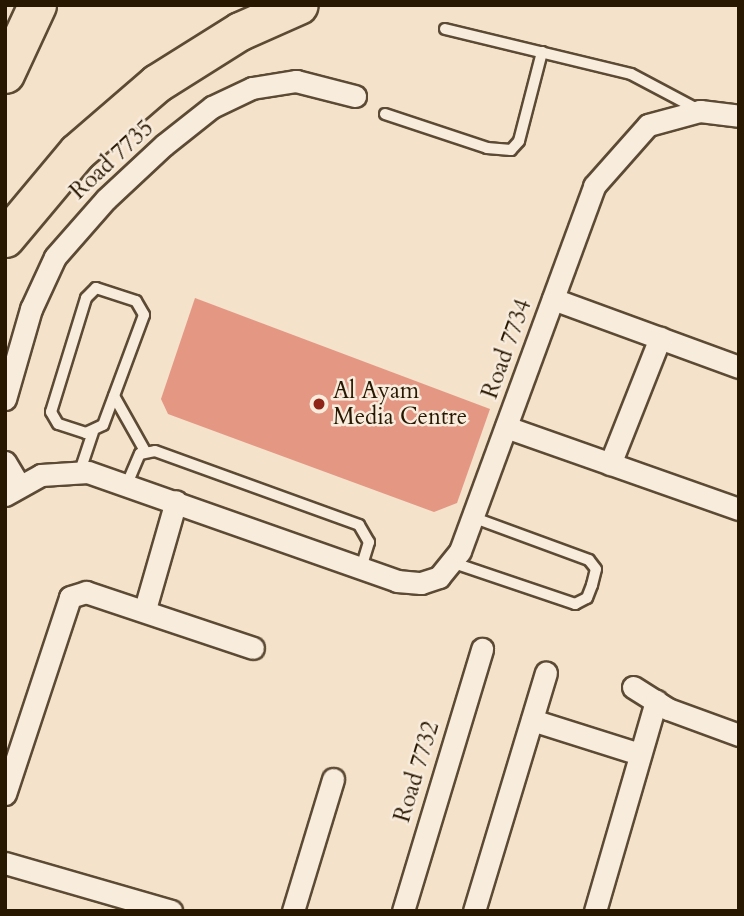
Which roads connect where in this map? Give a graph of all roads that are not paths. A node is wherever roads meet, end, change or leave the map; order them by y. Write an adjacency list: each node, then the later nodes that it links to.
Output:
1 (9, 5): 4 (highway)
2 (37, 5): 7 (highway)
3 (299, 5): 12 (highway)
4 (5, 19)
5 (445, 29): 6 (lane)
6 (542, 52): 9 (lane); 10 (lane)
7 (5, 74)
8 (355, 96): 17 (street, Road 7735)
9 (699, 111): 11 (street, Road 7734); 13 (street, Road 7734)
10 (384, 114)
11 (739, 116)
12 (5, 238)
13 (553, 299): 14 (street); 18 (street, Road 7734)
14 (660, 338): 15 (street); 22 (street)
15 (739, 367)
16 (114, 396): 19 (lane); 19 (lane); 20 (lane)
17 (5, 400)
18 (506, 427): 22 (street); 28 (street, Road 7734)
19 (93, 432): 23 (lane)
20 (145, 451): 24 (lane); 30 (lane)
21 (5, 462): 25 (street)
22 (610, 464): 27 (street)
23 (84, 472): 24 (street); 25 (street)
24 (127, 484): 26 (street)
25 (12, 490)
26 (176, 501): 30 (street); 31 (street)
27 (739, 509)
28 (472, 517): 29 (street, Road 7734); 29 (lane)
29 (454, 563): 30 (street)
30 (361, 569)
31 (145, 610): 32 (street); 41 (street)
32 (253, 648)
33 (482, 649): 45 (street, Road 7732)
34 (547, 673): 37 (street)
35 (633, 687): 36 (street)
36 (656, 701): 38 (street); 39 (street)
37 (532, 720): 39 (street); 46 (street)
38 (739, 735)
39 (639, 754): 47 (street)
40 (333, 779): 44 (street)
41 (5, 794)
42 (5, 863): 43 (street)
43 (171, 911)
44 (293, 911)
45 (403, 911)
46 (474, 911)
47 (595, 911)

